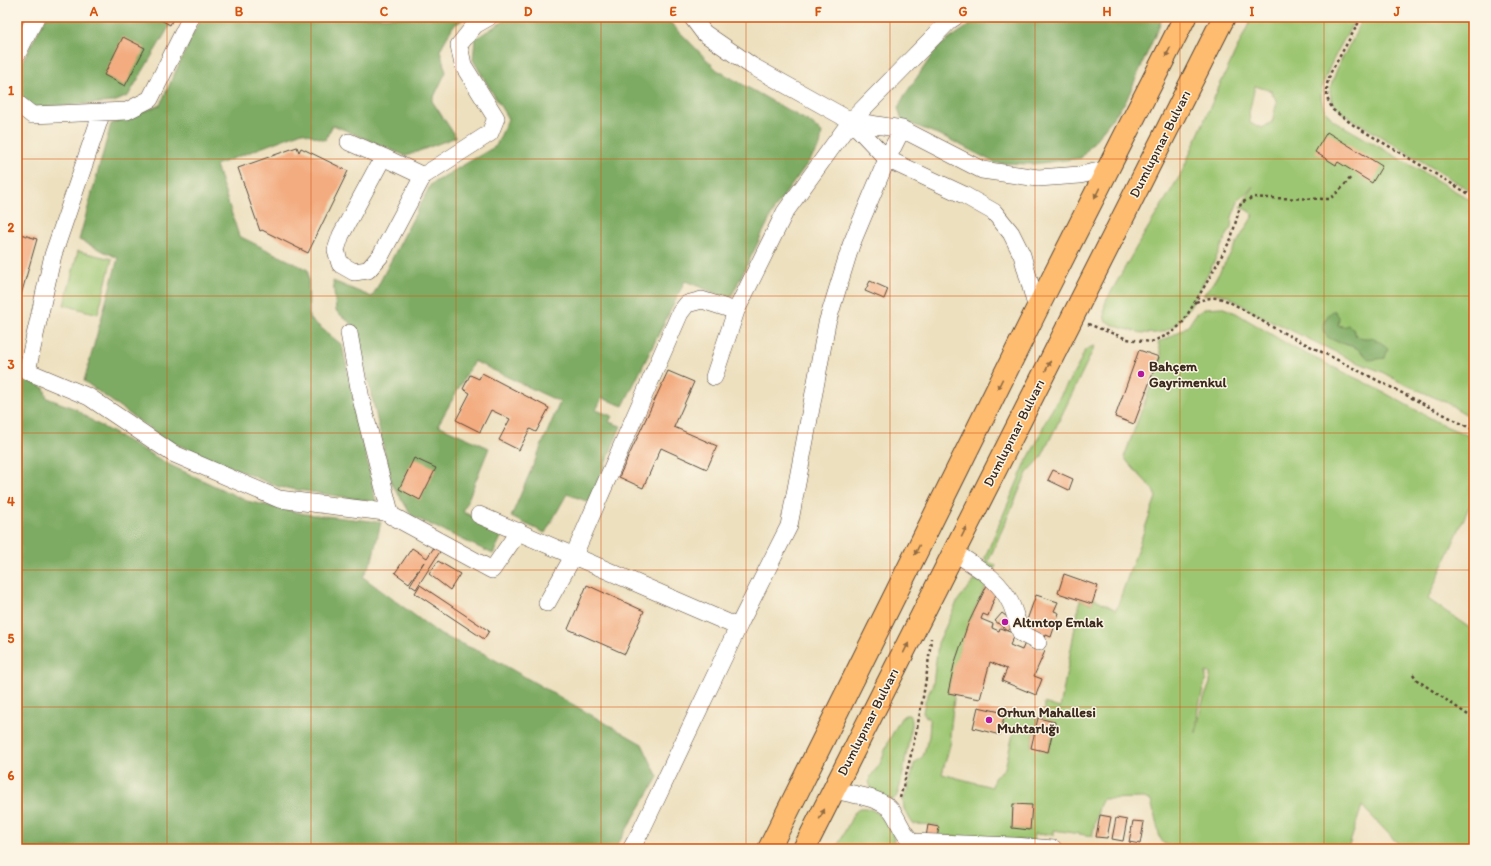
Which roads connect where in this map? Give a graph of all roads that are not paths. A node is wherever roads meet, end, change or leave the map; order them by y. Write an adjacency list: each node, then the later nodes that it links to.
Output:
1 (36, 17): 8 (street)
2 (191, 17): 10 (street)
3 (489, 17): 17 (street)
4 (692, 17): 11 (street)
5 (955, 17): 11 (street)
6 (1185, 17): 16 (highway, one-way to 16)
7 (1224, 17): 26 (highway, Dumlupınar Bulvarı, one-way to 7)
8 (17, 54)
9 (17, 104): 10 (street)
10 (102, 112): 21 (street)
11 (851, 121): 12 (street); 15 (street); 19 (street)
12 (902, 129): 15 (street); 16 (street)
13 (349, 142): 14 (street)
14 (383, 157): 17 (street); 17 (street)
15 (887, 158): 18 (street); 29 (street)
16 (1109, 169): 18 (highway, one-way to 18)
17 (423, 176)
18 (1037, 309): 33 (highway, one-way to 33)
19 (736, 311): 22 (street); 27 (street)
20 (349, 333): 24 (street)
21 (22, 370): 24 (street)
22 (714, 377)
23 (479, 515): 25 (street)
24 (392, 516): 25 (street)
25 (519, 531): 27 (street)
26 (954, 552): 30 (street); 31 (highway, Dumlupınar Bulvarı, one-way to 26)
27 (574, 555): 28 (street); 29 (street)
28 (548, 603)
29 (738, 627): 32 (street)
30 (1038, 642)
31 (834, 790): 34 (highway, Dumlupınar Bulvarı, one-way to 31); 35 (street)
32 (631, 849)
33 (769, 849)
34 (804, 849)
35 (1054, 849)

